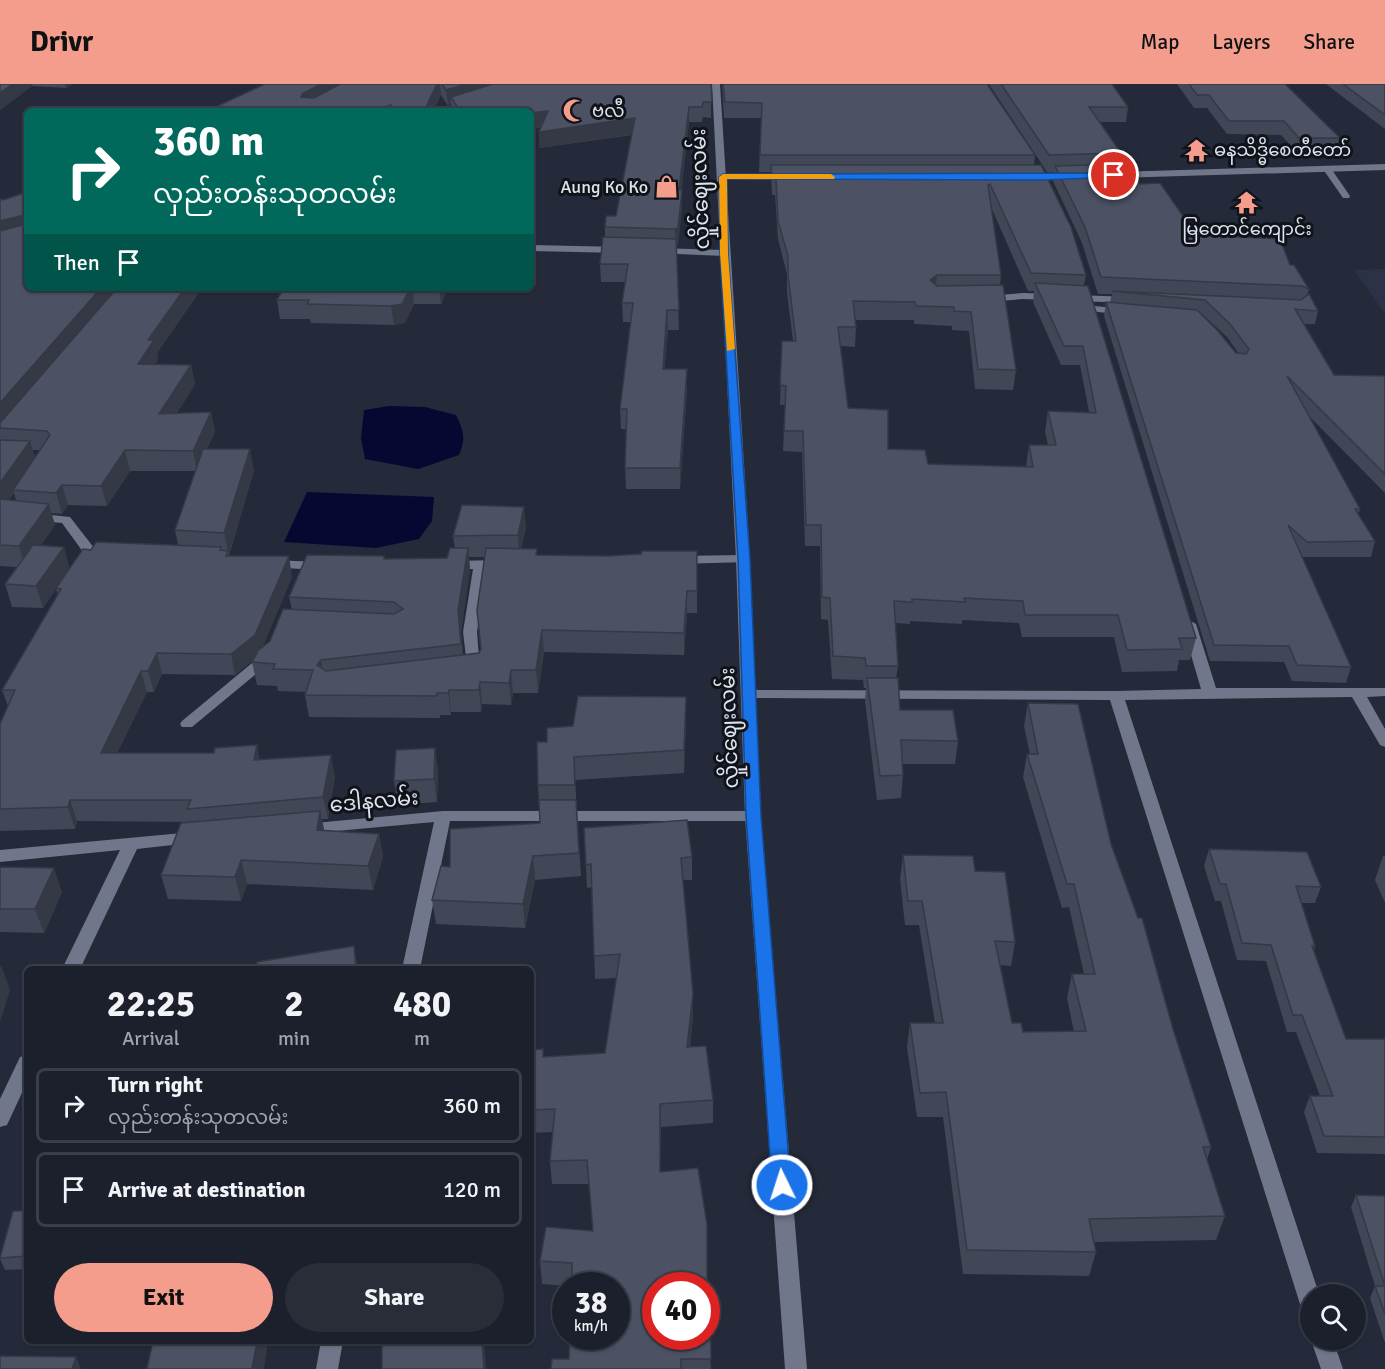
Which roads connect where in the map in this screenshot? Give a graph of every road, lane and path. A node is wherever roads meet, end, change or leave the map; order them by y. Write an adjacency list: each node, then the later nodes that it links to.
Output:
1 (716, 84): 8 (street, လှိုင်ဈေးလမ်း)
2 (475, 101): 3 (main road)
3 (452, 108)
4 (1385, 167): 5 (street)
5 (1327, 169): 6 (street); 11 (street)
6 (1102, 175)
7 (1079, 176): 10 (street)
8 (723, 177): 9 (street); 15 (street, လှိုင်ဈေးလမ်း)
9 (794, 177)
10 (1020, 177)
11 (1346, 196)
12 (534, 248): 13 (street)
13 (633, 251)
14 (645, 251): 15 (street)
15 (724, 253): 22 (street, လှိုင်ဈေးလမ်း)
16 (980, 299): 18 (street)
17 (1137, 300): 18 (street)
18 (1093, 304): 19 (street)
19 (1141, 313)
20 (19, 516): 21 (street)
21 (93, 557)
22 (744, 559): 23 (street); 35 (street, လှိုင်ဈေးလမ်း)
23 (662, 561)
24 (258, 563): 28 (street)
25 (522, 564): 27 (street)
26 (432, 565): 27 (street)
27 (480, 565): 31 (street)
28 (337, 566)
29 (1186, 614): 34 (street)
30 (274, 642): 37 (street)
31 (463, 672)
32 (1357, 692): 33 (street); 34 (street); 38 (street)
33 (1385, 692)
34 (1210, 693): 36 (street)
35 (749, 694): 36 (street); 40 (street, လှိုင်ဈေးလမ်း)
36 (1116, 696): 49 (street)
37 (188, 724)
38 (1385, 742)
39 (442, 816): 40 (street, ဒေါနလမ်း); 41 (street, ဒေါနလမ်း); 46 (street)
40 (753, 816): 53 (street, လှိုင်ဈေးလမ်း)
41 (292, 830)
42 (212, 837): 43 (street)
43 (131, 844): 44 (street); 45 (street)
44 (0, 856)
45 (72, 966)
46 (412, 966)
47 (24, 1068): 48 (street)
48 (0, 1119)
49 (1305, 1284)
50 (332, 1344): 52 (street)
51 (1325, 1350): 54 (street)
52 (327, 1369)
53 (795, 1369)
54 (1332, 1369)

